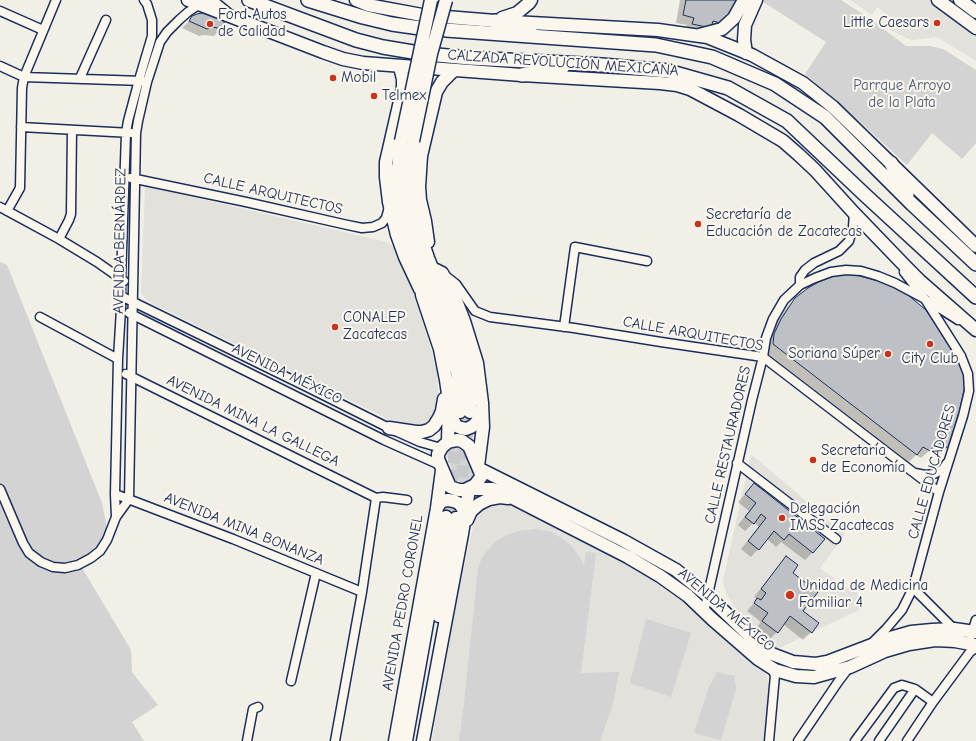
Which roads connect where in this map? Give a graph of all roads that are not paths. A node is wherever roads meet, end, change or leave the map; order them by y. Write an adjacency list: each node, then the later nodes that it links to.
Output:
1 (56, 0): 23 (street)
2 (144, 0): 37 (street, AVENIDA BERNÁRDEZ)
3 (188, 0): 14 (street)
4 (249, 0): 27 (main road)
5 (308, 0): 21 (main road)
6 (356, 0): 15 (street)
7 (431, 0): 45 (street, bridge)
8 (446, 0): 45 (street, bridge)
9 (531, 0): 20 (street)
10 (744, 0): 25 (street)
11 (756, 0): 28 (street)
12 (938, 0): 22 (street)
13 (960, 0): 17 (street)
14 (205, 2): 18 (main road); 38 (street, AVENIDA BERNÁRDEZ)
15 (366, 2): 20 (street)
16 (0, 11): 23 (street)
17 (976, 12)
18 (226, 14): 32 (street, CALZADA REVOLUCIÓN MEXICANA)
19 (106, 20): 36 (street)
20 (495, 20): 25 (street); 26 (main road)
21 (420, 28)
22 (976, 28)
23 (43, 30): 35 (street)
24 (446, 30): 26 (main road)
25 (697, 35): 28 (street)
26 (557, 38): 50 (main road)
27 (413, 52)
28 (746, 52): 46 (street)
29 (437, 55): 30 (main road)
30 (602, 65): 34 (main road); 65 (main road)
31 (0, 66): 35 (street)
32 (400, 67): 33 (street, CALZADA REVOLUCIÓN MEXICANA); 39 (street)
33 (454, 70): 34 (street, CALZADA REVOLUCIÓN MEXICANA); 40 (street)
34 (522, 75): 52 (street, CALZADA REVOLUCIÓN MEXICANA)
35 (24, 77): 36 (street); 41 (street)
36 (80, 78): 37 (street)
37 (139, 80): 38 (street); 43 (street, AVENIDA BERNÁRDEZ)
38 (148, 82): 44 (street, AVENIDA BERNÁRDEZ)
39 (404, 82): 40 (street); 49 (street)
40 (438, 89): 59 (street)
41 (21, 127): 42 (street); 51 (street)
42 (72, 130): 43 (street); 53 (street)
43 (126, 132): 44 (street); 47 (street, AVENIDA BERNÁRDEZ)
44 (136, 133): 48 (street, AVENIDA BERNÁRDEZ)
45 (407, 141): 58 (street); 59 (street)
46 (891, 163): 50 (main road); 54 (street)
47 (124, 177): 48 (street); 60 (street, AVENIDA BERNÁRDEZ)
48 (135, 178): 49 (street, CALLE ARQUITECTOS); 62 (street, AVENIDA BERNÁRDEZ)
49 (389, 202): 63 (street)
50 (912, 204): 57 (main road)
51 (3, 209): 53 (street)
52 (854, 213): 55 (street, CALZADA REVOLUCIÓN MEXICANA); 61 (street)
53 (59, 239): 60 (street)
54 (976, 246)
55 (893, 255): 66 (street, CALLE EDUCADORES); 72 (street, CALZADA REVOLUCIÓN MEXICANA)
56 (647, 260): 71 (street)
57 (976, 264)
58 (419, 266): 59 (street); 63 (street)
59 (434, 266): 71 (street, CALLE ARQUITECTOS); 79 (street)
60 (121, 279): 62 (street); 64 (street, AVENIDA BERNÁRDEZ)
61 (800, 285): 66 (street, CALLE RESTAURADORES); 73 (street, CALLE RESTAURADORES)
62 (133, 287): 67 (street, AVENIDA BERNÁRDEZ)
63 (422, 293): 77 (street)
64 (121, 296): 67 (street, AVENIDA MÉXICO); 68 (street, AVENIDA BERNÁRDEZ)
65 (976, 297)
66 (925, 299): 72 (street, CALLE RESTAURADORES); 82 (street, CALLE EDUCADORES)
67 (133, 302): 69 (street, AVENIDA BERNÁRDEZ); 80 (street, AVENIDA MÉXICO)
68 (121, 309): 69 (street, AVENIDA MÉXICO); 74 (street, AVENIDA BERNÁRDEZ)
69 (132, 315): 76 (street, AVENIDA BERNÁRDEZ); 84 (street, AVENIDA MÉXICO)
70 (40, 317): 74 (street)
71 (564, 327): 73 (street, CALLE ARQUITECTOS)
72 (976, 330)
73 (763, 357): 83 (street, CALLE RESTAURADORES); 86 (street, CALLE ARQUITECTOS)
74 (118, 359): 75 (street, AVENIDA BERNÁRDEZ)
75 (118, 370): 76 (street, AVENIDA MINA LA GALLEGA); 90 (street, AVENIDA BERNÁRDEZ)
76 (130, 376): 91 (street, AVENIDA MINA LA GALLEGA); 92 (street, AVENIDA BERNÁRDEZ)
77 (446, 380): 78 (street); 80 (street)
78 (449, 401): 79 (street); 81 (street)
79 (482, 403): 85 (street)
80 (389, 428): 81 (street, AVENIDA MÉXICO)
81 (445, 445): 84 (street); 85 (street)
82 (949, 461): 86 (street); 89 (street, CALLE EDUCADORES)
83 (738, 463): 99 (street); 103 (street, CALLE RESTAURADORES)
84 (441, 468): 88 (street); 95 (street, AVENIDA PEDRO CORONEL)
85 (479, 468): 88 (street); 103 (street, AVENIDA MÉXICO)
86 (914, 472): 89 (street, CALLE ARQUITECTOS)
87 (0, 489): 96 (street)
88 (469, 489): 93 (street, AVENIDA MÉXICO); 97 (street, AVENIDA PEDRO CORONEL)
89 (939, 492): 101 (street, CALLE EDUCADORES)
90 (115, 494): 92 (street, AVENIDA MINA BONANZA); 96 (street, AVENIDA BERNÁRDEZ)
91 (376, 498): 94 (street); 102 (street)
92 (129, 499): 96 (street); 100 (street, AVENIDA MINA BONANZA)
93 (514, 499): 98 (street); 104 (street, AVENIDA MÉXICO)
94 (406, 500)
95 (437, 508): 97 (street); 117 (street, AVENIDA PEDRO CORONEL)
96 (116, 517)
97 (456, 519): 98 (street, AVENIDA PEDRO CORONEL); 118 (street, AVENIDA PEDRO CORONEL); 119 (street, AVENIDA PEDRO CORONEL)
98 (462, 534): 120 (street, AVENIDA PEDRO CORONEL)
99 (836, 539)
100 (316, 573): 102 (street, AVENIDA MINA BONANZA); 111 (street)
101 (912, 588): 106 (street); 107 (street, CALLE EDUCADORES)
102 (362, 592): 116 (street)
103 (708, 596): 104 (street, CALLE RESTAURADORES); 107 (street, AVENIDA MÉXICO)
104 (704, 612): 109 (street, AVENIDA MÉXICO)
105 (975, 628): 106 (street, AVENIDA MÉXICO); 108 (street)
106 (954, 629): 107 (street, AVENIDA MÉXICO)
107 (868, 647): 110 (street, CALLE EDUCADORES)
108 (973, 647): 110 (street, AVENIDA MÉXICO); 113 (street)
109 (771, 667): 110 (street, AVENIDA MÉXICO); 121 (street)
110 (850, 667): 122 (street, CALLE EDUCADORES)
111 (291, 681)
112 (914, 689): 113 (street); 123 (street); 124 (street)
113 (933, 702): 125 (street)
114 (258, 708): 115 (street)
115 (247, 741)
116 (335, 741)
117 (395, 741)
118 (406, 741)
119 (418, 741)
120 (423, 741)
121 (769, 741)
122 (798, 741)
123 (855, 741)
124 (879, 741)
125 (908, 741)

